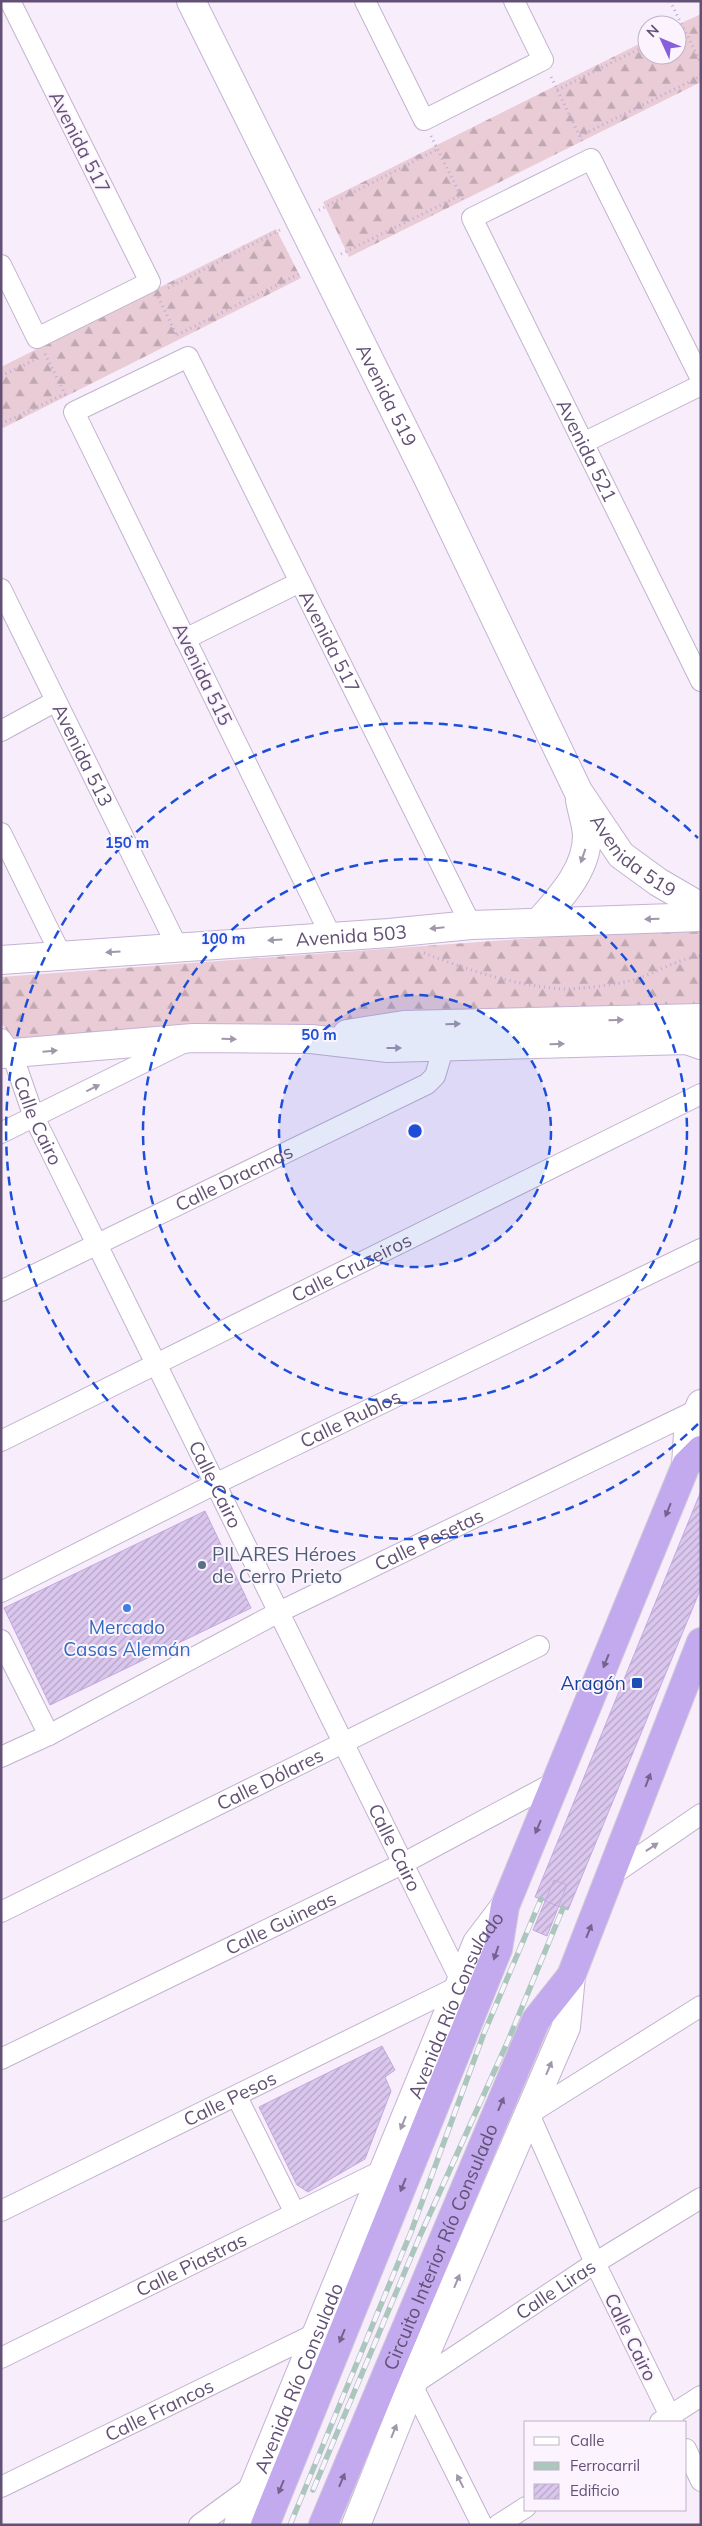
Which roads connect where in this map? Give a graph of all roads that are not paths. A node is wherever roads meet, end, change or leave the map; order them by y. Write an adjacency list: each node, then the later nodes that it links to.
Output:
1 (10, 1): 5 (street, Avenida 517)
2 (191, 1): 16 (street, Avenida 519)
3 (365, 1): 4 (street)
4 (514, 1)
5 (1, 264)
6 (701, 379): 9 (street, Avenida 521)
7 (701, 385): 9 (street)
8 (74, 412): 10 (street, Avenida 517); 12 (street, Avenida 515)
9 (583, 443): 13 (street, Avenida 521)
10 (300, 582): 12 (street); 21 (street, Avenida 517)
11 (1, 589): 14 (street, Avenida 513)
12 (185, 639): 22 (street, Avenida 515)
13 (701, 681)
14 (56, 701): 15 (street); 23 (street, Avenida 513)
15 (1, 731)
16 (578, 791): 18 (street, Avenida 519); 20 (street, Avenida 519, one-way to 20)
17 (1, 833): 24 (street)
18 (701, 906)
19 (701, 917): 20 (street, Avenida 503, one-way to 20)
20 (540, 922): 21 (street, Avenida 503)
21 (471, 925): 22 (street, Avenida 503, one-way to 22)
22 (331, 936): 23 (street, Avenida 503, one-way to 23)
23 (178, 948): 24 (street, Avenida 503, one-way to 24)
24 (61, 955): 25 (street, Avenida 503)
25 (1, 960)
26 (696, 1034): 28 (street, one-way to 26); 29 (street, one-way to 26)
27 (193, 1038): 28 (street, one-way to 28); 30 (street, one-way to 27); 32 (street, one-way to 27)
28 (311, 1039): 29 (street, one-way to 29)
29 (444, 1046): 34 (street, Calle Dracmas)
30 (5, 1049): 32 (street, Calle Cairo)
31 (701, 1094): 37 (street, Calle Cruzeiros)
32 (34, 1117): 33 (street); 34 (street, Calle Cairo)
33 (1, 1133)
34 (96, 1244): 36 (street, Calle Dracmas); 37 (street, Calle Cairo)
35 (701, 1249): 41 (street, Calle Rublos)
36 (1, 1292)
37 (156, 1364): 39 (street, Calle Cruzeiros); 41 (street, Calle Cairo)
38 (700, 1406): 40 (street, Avenida Río Consulado); 43 (street, Calle Pesetas)
39 (1, 1440)
40 (693, 1457): 50 (highway, Avenida Río Consulado, one-way to 50)
41 (215, 1484): 42 (street, Calle Rublos); 43 (street, Calle Cairo)
42 (1, 1592)
43 (279, 1612): 47 (street, Calle Pesetas); 48 (street, Calle Cairo)
44 (1, 1640): 47 (street)
45 (701, 1642): 53 (highway, one-way to 45)
46 (539, 1646): 48 (street, Calle Dólares)
47 (49, 1735): 49 (street, Calle Pesetas)
48 (342, 1745): 52 (street, Calle Cairo); 55 (street, Calle Dólares)
49 (1, 1758)
50 (557, 1781): 52 (street, Calle Guineas); 54 (highway, Avenida Río Consulado, one-way to 54)
51 (701, 1814): 53 (street, one-way to 51)
52 (402, 1864): 57 (street, Calle Cairo); 59 (street, Calle Guineas)
53 (612, 1875): 56 (highway, one-way to 53)
54 (505, 1906): 57 (street, Avenida Río Consulado); 79 (highway, one-way to 79)
55 (1, 1912)
56 (571, 1976): 61 (street, one-way to 56); 80 (highway, Circuito Interior Río Consulado, one-way to 56)
57 (460, 1984): 60 (street, Calle Pesos); 62 (street, Avenida Río Consulado, one-way to 62)
58 (701, 2006): 61 (street)
59 (1, 2059)
60 (237, 2097): 64 (street, Calle Pesos); 65 (street)
61 (529, 2114): 66 (street, Calle Cairo); 69 (street, one-way to 61)
62 (383, 2170): 65 (street, Calle Piastras); 67 (street, Avenida Río Consulado)
63 (701, 2198): 66 (street, Calle Liras)
64 (1, 2211)
65 (295, 2213): 68 (street, Calle Piastras)
66 (595, 2263): 69 (street, Calle Liras); 71 (street, Calle Cairo)
67 (318, 2332): 74 (street, Avenida Río Consulado); 75 (street, Calle Francos)
68 (1, 2358)
69 (412, 2385): 81 (street, one-way to 69); 82 (street, one-way to 69)
70 (701, 2396): 71 (street)
71 (668, 2420)
72 (687, 2451): 73 (street)
73 (701, 2481)
74 (255, 2484): 77 (street); 78 (street, Avenida Río Consulado)
75 (1, 2488)
76 (524, 2508): 83 (street)
77 (199, 2525)
78 (238, 2525)
79 (265, 2525)
80 (323, 2525)
81 (356, 2525)
82 (482, 2525)
83 (498, 2525)

